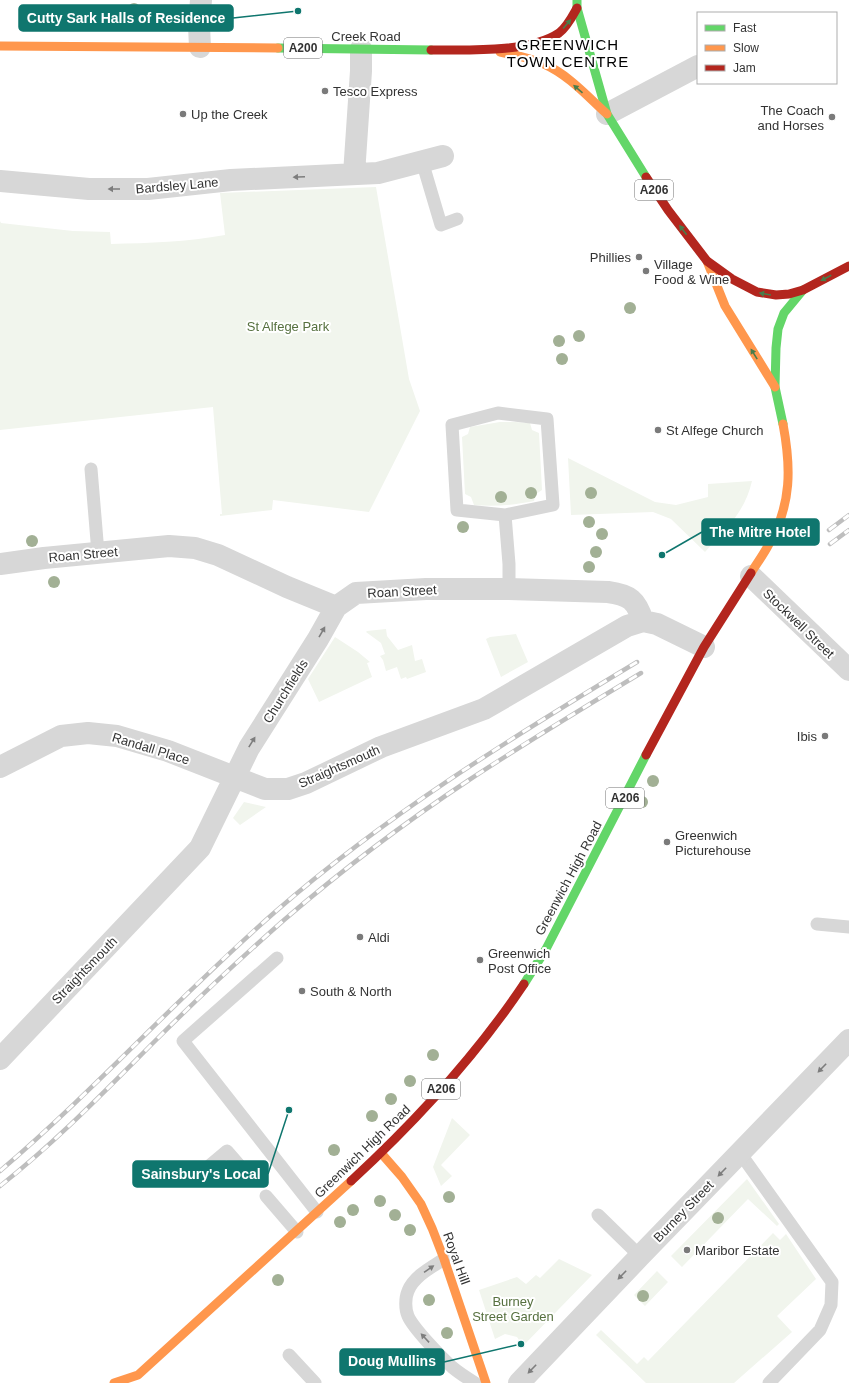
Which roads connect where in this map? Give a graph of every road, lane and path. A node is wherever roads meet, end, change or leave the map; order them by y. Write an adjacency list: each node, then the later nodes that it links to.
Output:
1 (201, 0): 4 (street)
2 (577, 4): 6 (main road, Creek Road / A200, one-way to 2); 8 (main road, A206)
3 (0, 46): 4 (main road, Creek Road / A200)
4 (200, 47): 5 (main road, Creek Road / A200)
5 (361, 48): 6 (main road, Creek Road / A200); 11 (street)
6 (492, 50): 8 (main road, Creek Road / A200, one-way to 6)
7 (697, 67): 8 (street)
8 (607, 114): 14 (main road, A206, one-way to 8)
9 (443, 156): 10 (street, Bardsley Lane)
10 (422, 161): 11 (street, Bardsley Lane); 13 (lane)
11 (343, 179): 12 (street, Bardsley Lane, one-way to 12)
12 (0, 181)
13 (457, 219)
14 (707, 261): 16 (main road, A206, one-way to 14); 17 (main road, A206, one-way to 14)
15 (849, 266): 16 (main road, A206, one-way to 16)
16 (803, 290): 17 (main road, A206)
17 (775, 387): 22 (main road, A206)
18 (91, 469): 20 (lane)
19 (505, 515): 19 (lane); 23 (lane)
20 (98, 553): 21 (street, Roan Street); 24 (street, Roan Street)
21 (0, 564)
22 (751, 576): 26 (main road, Greenwich High Road / A206); 27 (street, Stockwell Street)
23 (509, 589): 24 (street, Roan Street); 25 (street, Roan Street)
24 (336, 607): 29 (street, Churchfields, one-way to 24)
25 (643, 621): 26 (street); 29 (street, Straightsmouth)
26 (704, 648): 35 (main road, Greenwich High Road / A206)
27 (849, 670)
28 (0, 767): 29 (street, Randall Place)
29 (234, 777): 34 (street, Straightsmouth)
30 (823, 924): 31 (lane)
31 (849, 927)
32 (277, 958): 40 (lane)
33 (849, 1040): 36 (street, Burney Street, one-way to 36)
34 (0, 1059)
35 (381, 1153): 40 (main road, Greenwich High Road / A206); 44 (main road, Royal Hill)
36 (740, 1153): 43 (street, Burney Street, one-way to 43); 52 (lane)
37 (240, 1166): 38 (lane)
38 (202, 1172)
39 (266, 1196): 42 (lane)
40 (317, 1212): 42 (main road, Greenwich High Road / A206)
41 (598, 1215): 43 (lane)
42 (297, 1232): 46 (main road, Greenwich High Road / A206)
43 (640, 1256): 51 (street, Burney Street, one-way to 51)
44 (444, 1259): 49 (lane, one-way to 44); 50 (main road, Royal Hill)
45 (289, 1355): 48 (lane)
46 (137, 1379): 47 (main road, Greenwich High Road / A206)
47 (114, 1383)
48 (315, 1383)
49 (475, 1383)
50 (486, 1383)
51 (519, 1383)
52 (769, 1383)

